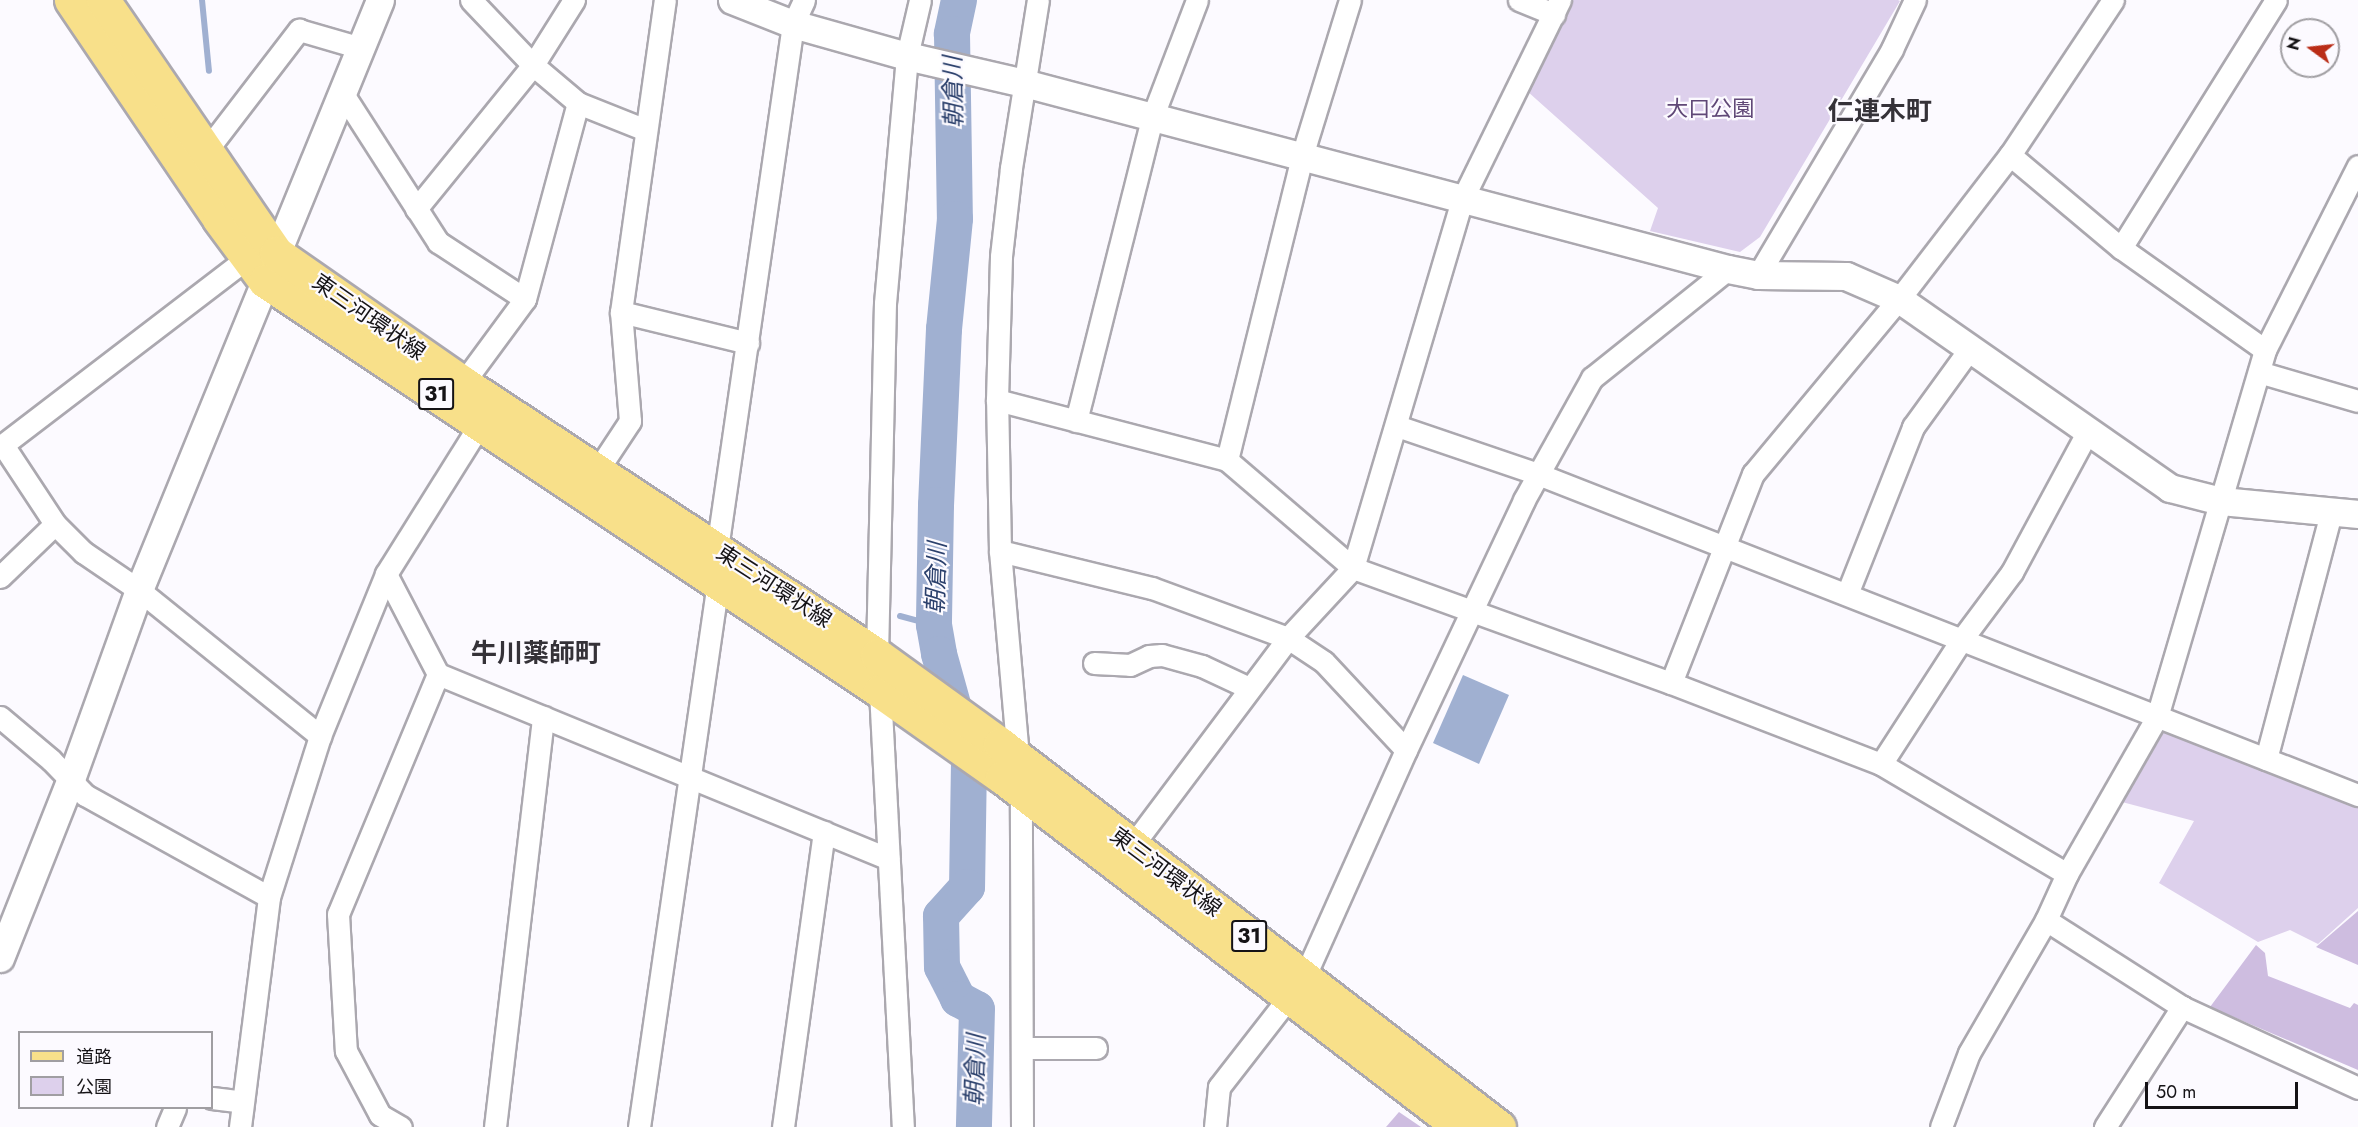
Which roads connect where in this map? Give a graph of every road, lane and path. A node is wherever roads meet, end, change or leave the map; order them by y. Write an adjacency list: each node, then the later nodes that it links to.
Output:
1 (71, 0): 34 (main road, 東三河環状線 / 31)
2 (103, 0): 27 (main road, 東三河環状線 / 31)
3 (380, 0): 19 (street)
4 (471, 0): 21 (street)
5 (574, 0): 21 (street)
6 (665, 0): 26 (street)
7 (732, 0): 18 (street)
8 (804, 0): 18 (street)
9 (920, 0): 20 (street)
10 (1038, 0): 22 (street)
11 (1197, 0): 25 (street)
12 (1350, 0): 29 (street)
13 (1519, 0): 17 (street)
14 (1916, 0): 36 (street)
15 (2113, 0): 28 (street)
16 (2276, 0): 33 (street)
17 (1557, 7): 31 (street)
18 (793, 24): 20 (street); 40 (street)
19 (361, 48): 23 (street); 27 (street)
20 (912, 57): 22 (street); 73 (street)
21 (533, 65): 24 (street); 32 (street)
22 (1019, 82): 25 (street); 45 (street)
23 (343, 94): 32 (street); 34 (street)
24 (578, 103): 26 (street); 38 (street)
25 (1152, 118): 29 (street); 47 (street)
26 (646, 130): 39 (street)
27 (206, 151): 34 (main road, 東三河環状線 / 31)
28 (2010, 155): 33 (street); 37 (street)
29 (1302, 156): 31 (street); 52 (street)
30 (2358, 165): 42 (street)
31 (1462, 200): 35 (street); 49 (street)
32 (416, 209): 38 (street)
33 (2121, 248): 42 (street)
34 (262, 264): 44 (main road, 東三河環状線 / 31); 48 (main road, 東三河環状線 / 31); 51 (street); 66 (street)
35 (1728, 269): 36 (street); 54 (street)
36 (1758, 275): 37 (street)
37 (1899, 299): 41 (street); 60 (street)
38 (525, 300): 44 (street)
39 (621, 312): 40 (street); 53 (street)
40 (748, 344): 59 (street)
41 (1971, 347): 50 (street); 67 (street)
42 (2265, 350): 43 (street)
43 (2259, 372): 46 (street); 55 (street)
44 (463, 383): 53 (main road, 東三河環状線 / 31)
45 (997, 400): 47 (street); 61 (street)
46 (2358, 401)
47 (1076, 421): 52 (street)
48 (480, 424): 63 (street); 65 (main road, 東三河環状線 / 31)
49 (1397, 426): 54 (street); 62 (street)
50 (2088, 431): 55 (street); 70 (street)
51 (2, 446): 58 (street)
52 (1227, 460): 62 (street)
53 (597, 471): 59 (main road, 東三河環状線 / 31)
54 (1538, 474): 60 (street); 68 (street)
55 (2221, 501): 56 (street); 77 (street)
56 (2332, 510): 57 (street); 81 (street)
57 (2358, 514)
58 (55, 524): 64 (street); 66 (street)
59 (717, 549): 65 (street); 73 (main road, 東三河環状線 / 31)
60 (1724, 549): 67 (street); 74 (street)
61 (1000, 551): 69 (street); 83 (street)
62 (1353, 568): 68 (street); 69 (street)
63 (386, 574): 72 (street); 79 (street)
64 (0, 577)
65 (717, 582): 73 (main road, 東三河環状線 / 31); 84 (street)
66 (139, 590): 79 (street); 85 (street)
67 (1847, 594): 70 (street)
68 (1471, 609): 74 (street); 80 (street)
69 (1288, 638): 75 (street); 80 (street)
70 (1962, 639): 77 (street); 82 (street)
71 (1094, 663): 75 (street)
72 (438, 674): 76 (street); 105 (street)
73 (885, 678): 83 (main road, 東三河環状線 / 31); 89 (street)
74 (1671, 683): 82 (street)
75 (1249, 688): 88 (street)
76 (543, 717): 84 (street); 106 (street)
77 (2157, 717): 81 (street); 90 (street)
78 (3, 725): 85 (street)
79 (320, 736): 91 (street)
80 (1406, 750): 95 (street)
81 (2266, 759): 86 (street)
82 (1881, 765): 90 (street)
83 (1011, 768): 88 (main road, 東三河環状線 / 31); 95 (main road, 東三河環状線 / 31); 97 (street)
84 (688, 777): 87 (street); 107 (street)
85 (70, 779): 91 (street); 93 (street)
86 (2358, 795)
87 (824, 832): 89 (street); 108 (street)
88 (1132, 846): 95 (main road, 東三河環状線 / 31)
89 (888, 859): 109 (street)
90 (2067, 874): 92 (street)
91 (269, 897): 101 (street)
92 (2046, 920): 96 (street); 114 (street)
93 (6, 933): 94 (street)
94 (0, 957)
95 (1296, 988): 111 (street); 112 (main road, 東三河環状線 / 31); 113 (main road, 東三河環状線 / 31)
96 (2182, 1007): 99 (street); 115 (street)
97 (1022, 1048): 98 (street); 110 (street)
98 (1096, 1048)
99 (2358, 1088)
100 (213, 1098): 101 (street)
101 (243, 1102): 104 (street)
102 (174, 1109): 103 (street)
103 (167, 1127)
104 (240, 1127)
105 (401, 1127)
106 (495, 1127)
107 (639, 1127)
108 (783, 1127)
109 (903, 1127)
110 (1022, 1127)
111 (1215, 1127)
112 (1460, 1127)
113 (1499, 1127)
114 (1941, 1127)
115 (2105, 1127)

